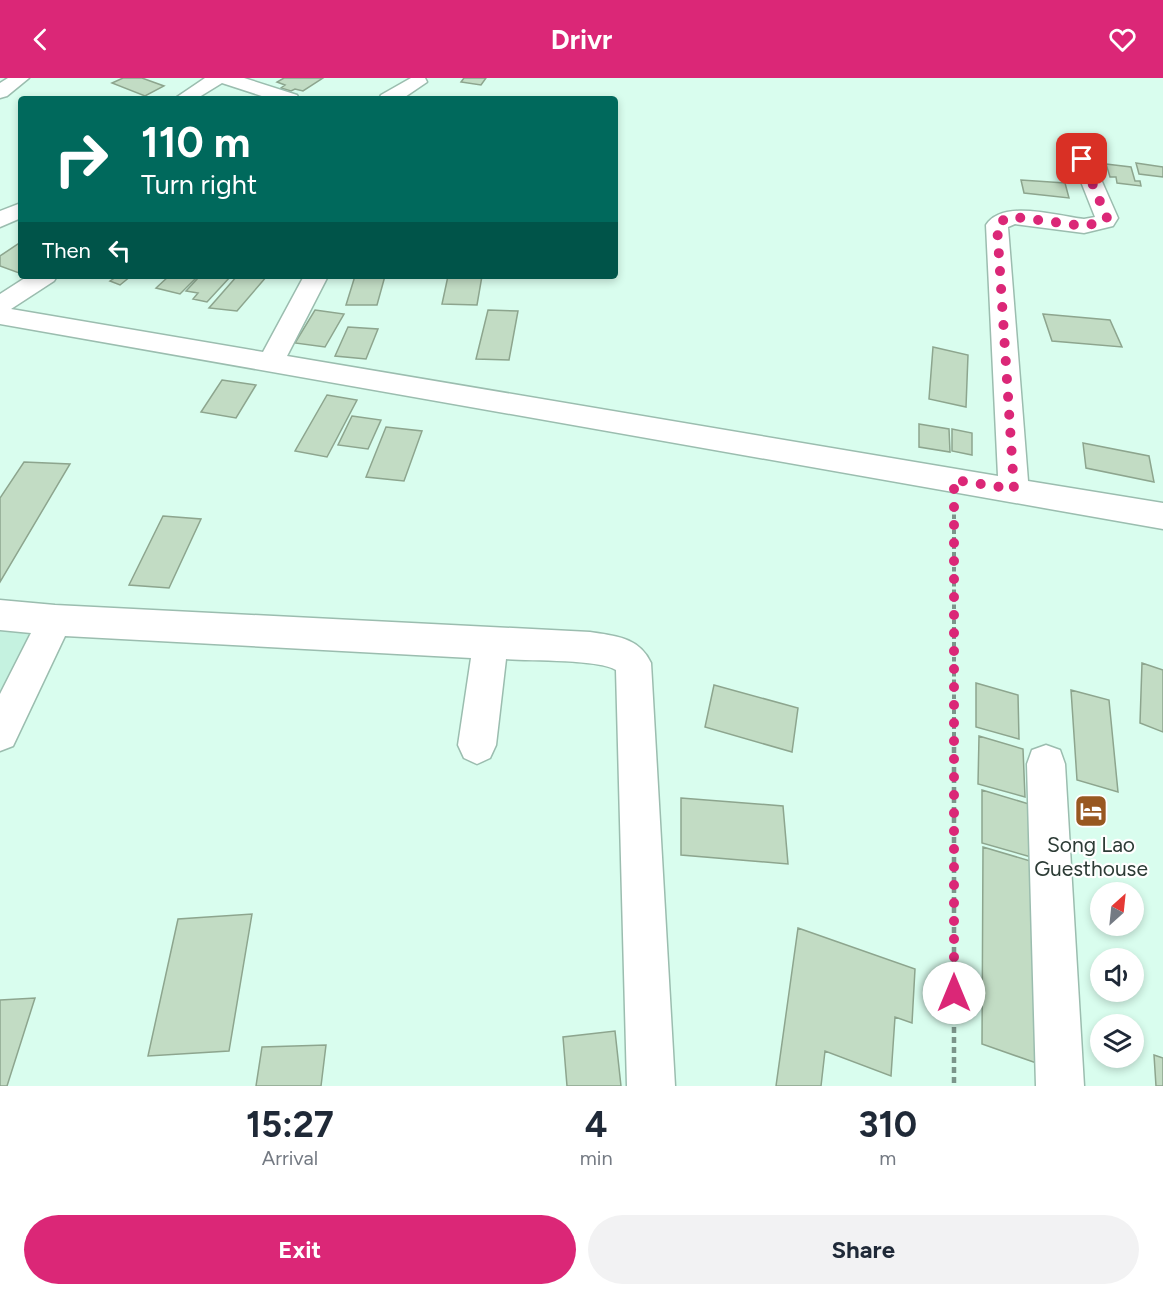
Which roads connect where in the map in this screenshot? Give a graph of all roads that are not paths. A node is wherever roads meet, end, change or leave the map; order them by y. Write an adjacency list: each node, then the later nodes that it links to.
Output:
1 (20, 78): 5 (street)
2 (218, 78): 6 (street)
3 (225, 78): 7 (street)
4 (418, 82): 8 (street)
5 (0, 92)
6 (188, 96)
7 (281, 96)
8 (393, 96)
9 (1082, 159): 17 (street)
10 (18, 211): 11 (street)
11 (0, 220)
12 (40, 279): 14 (street)
13 (314, 279): 16 (street)
14 (0, 305)
15 (0, 316): 16 (street)
16 (271, 363): 17 (street)
17 (1014, 489): 18 (street)
18 (1163, 516)
19 (0, 615): 20 (street)
20 (55, 620): 21 (street); 22 (street)
21 (490, 643): 23 (street); 25 (street)
22 (0, 733)
23 (477, 745)
24 (1046, 764): 26 (street)
25 (651, 1086)
26 (1060, 1086)

